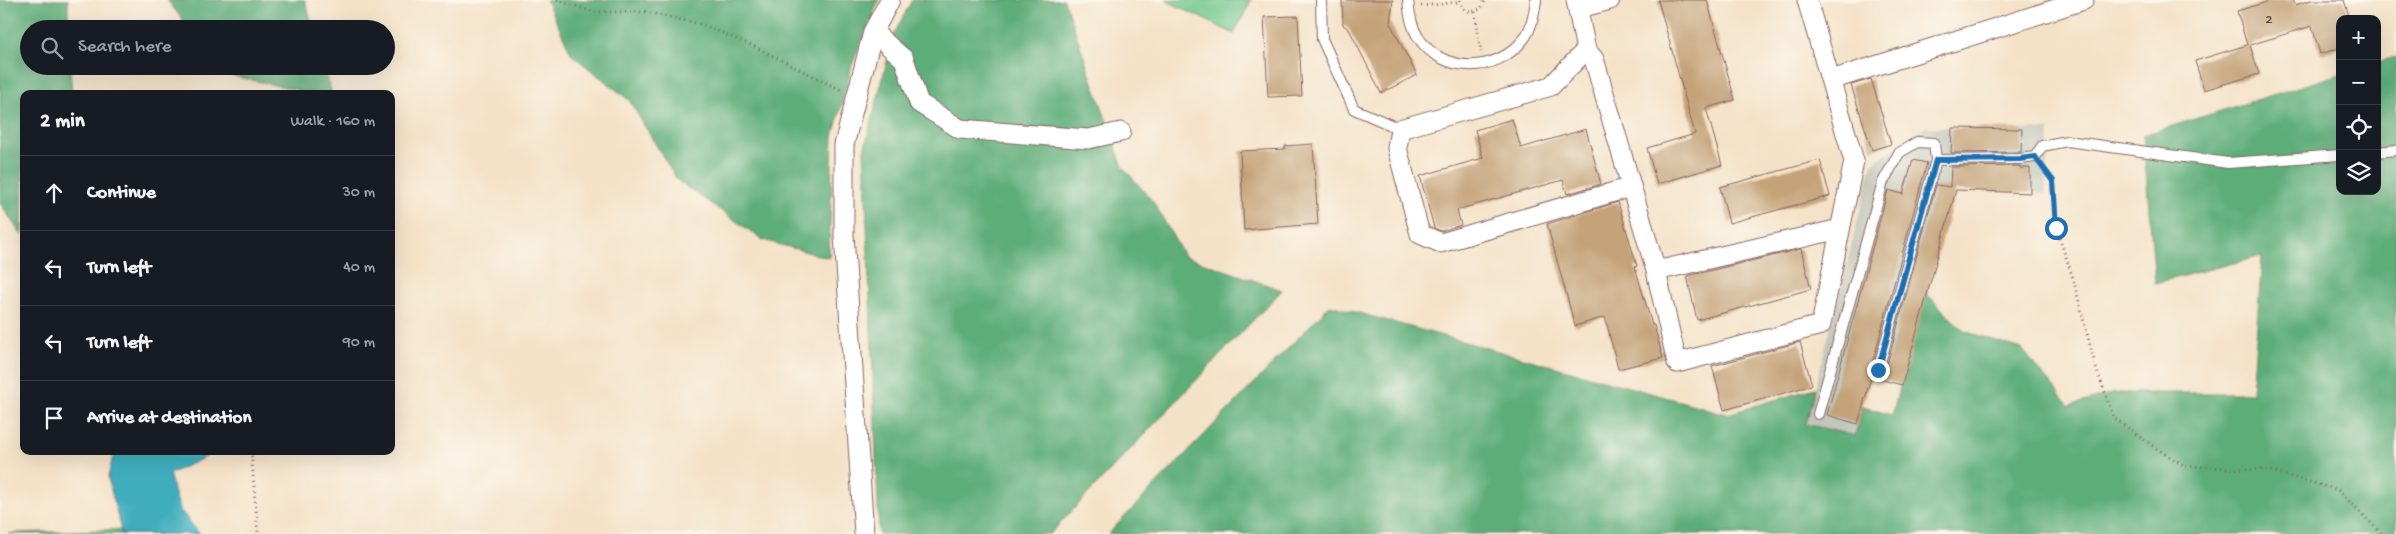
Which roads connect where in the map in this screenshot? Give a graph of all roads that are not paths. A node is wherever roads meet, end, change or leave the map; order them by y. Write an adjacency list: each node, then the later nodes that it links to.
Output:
1 (890, 0): 9 (street)
2 (1321, 0): 12 (lane)
3 (1536, 0): 7 (lane)
4 (1610, 0): 8 (street)
5 (1807, 0): 11 (street)
6 (2084, 0): 11 (street)
7 (1412, 4)
8 (1577, 4): 10 (street)
9 (873, 32): 13 (street); 23 (street)
10 (1586, 50): 12 (street); 18 (street)
11 (1831, 80): 19 (street)
12 (1400, 130): 18 (street)
13 (1121, 132)
14 (2396, 150): 15 (lane)
15 (2381, 152)
16 (2336, 155): 17 (lane)
17 (1936, 160): 21 (lane); 22 (lane)
18 (1631, 187): 20 (street)
19 (1840, 229): 20 (street); 20 (street)
20 (1656, 271)
21 (1878, 370)
22 (1818, 414)
23 (864, 534)

